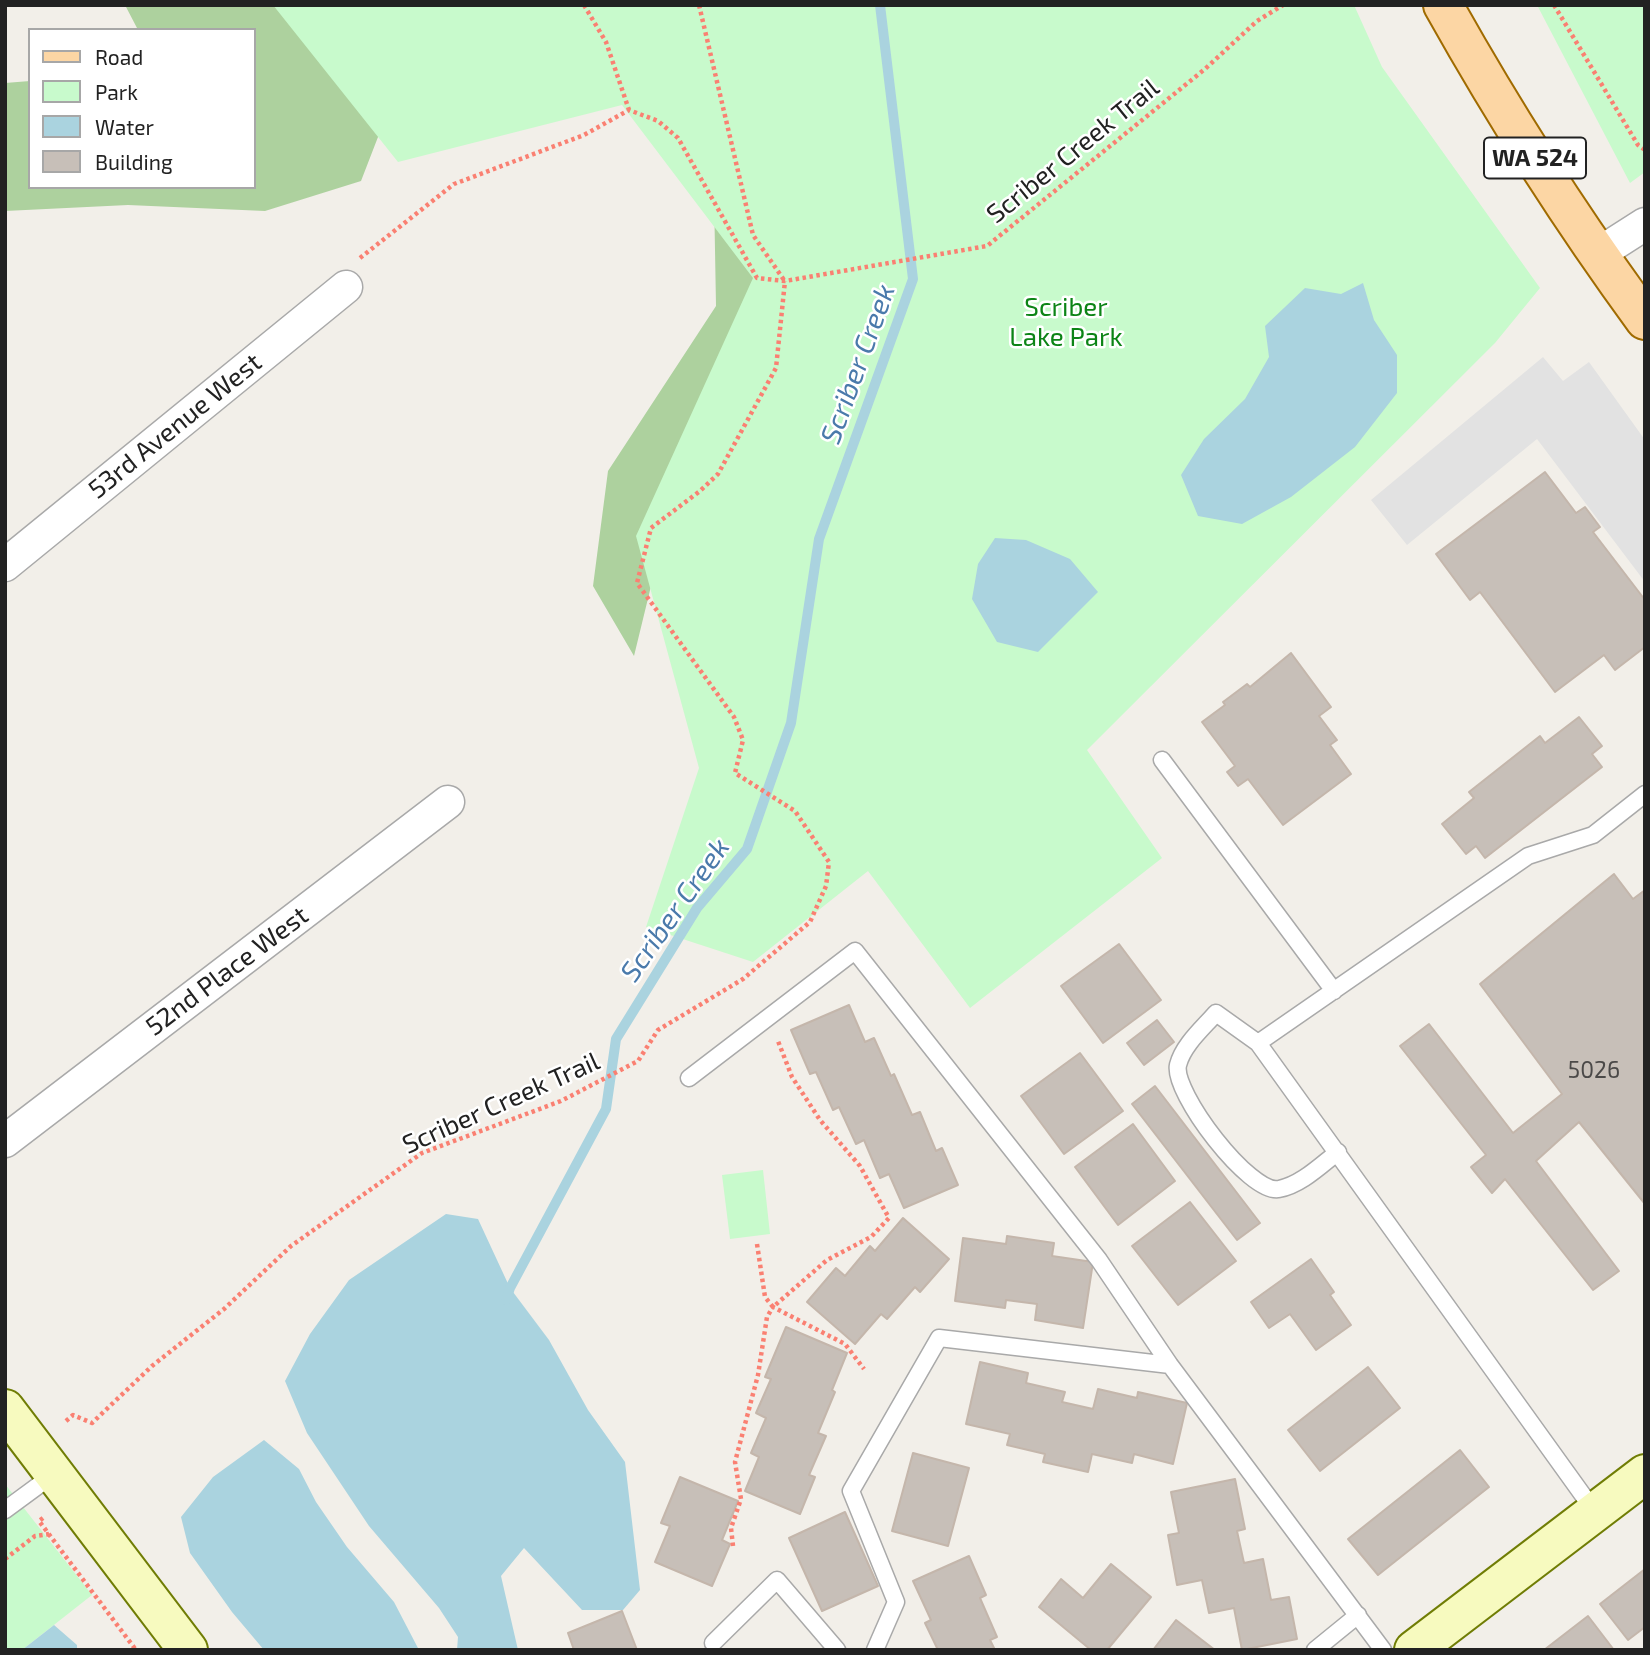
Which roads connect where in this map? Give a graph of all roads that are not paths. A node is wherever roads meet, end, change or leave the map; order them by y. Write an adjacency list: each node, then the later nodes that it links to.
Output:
1 (1443, 5): 3 (main road, WA 524)
2 (1645, 224): 3 (street)
3 (1598, 254): 5 (main road, WA 524)
4 (346, 287): 6 (street, 53rd Avenue West)
5 (1645, 320)
6 (5, 565)
7 (1162, 760): 10 (lane)
8 (1645, 793): 10 (lane)
9 (448, 802): 13 (street, 52nd Place West)
10 (1334, 991): 11 (lane)
11 (1258, 1043): 14 (lane); 14 (lane)
12 (689, 1078): 15 (lane)
13 (5, 1141)
14 (1338, 1152): 20 (lane)
15 (1170, 1365): 21 (lane); 26 (lane)
16 (5, 1409): 17 (street)
17 (55, 1473): 19 (lane); 24 (street)
18 (1645, 1474): 20 (street)
19 (5, 1510)
20 (1595, 1512): 23 (street)
21 (1357, 1615): 27 (lane); 28 (lane)
22 (713, 1643): 25 (lane)
23 (1430, 1645)
24 (188, 1650)
25 (837, 1650)
26 (875, 1650)
27 (1315, 1650)
28 (1382, 1650)

